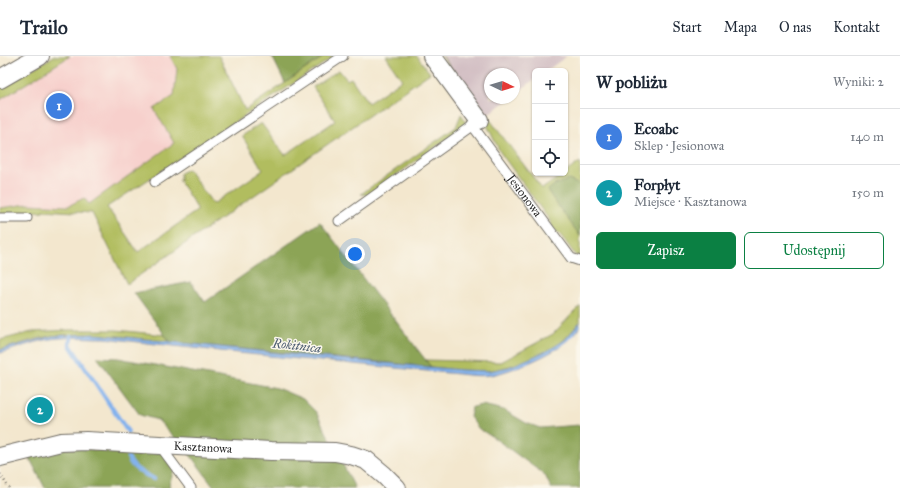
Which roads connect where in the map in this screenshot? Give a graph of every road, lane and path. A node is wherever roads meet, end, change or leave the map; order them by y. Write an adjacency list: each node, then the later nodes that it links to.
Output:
1 (40, 56): 4 (street)
2 (343, 56): 6 (lane)
3 (432, 56): 5 (street, Jesionowa)
4 (0, 79)
5 (476, 123): 9 (lane); 10 (lane, Jesionowa)
6 (155, 182)
7 (0, 218): 8 (lane)
8 (27, 218)
9 (339, 221)
10 (580, 261)
11 (160, 446): 12 (street, Kasztanowa); 15 (lane); 16 (street, Kasztanowa)
12 (0, 457)
13 (0, 474): 14 (path)
14 (9, 488)
15 (191, 488)
16 (397, 488)

